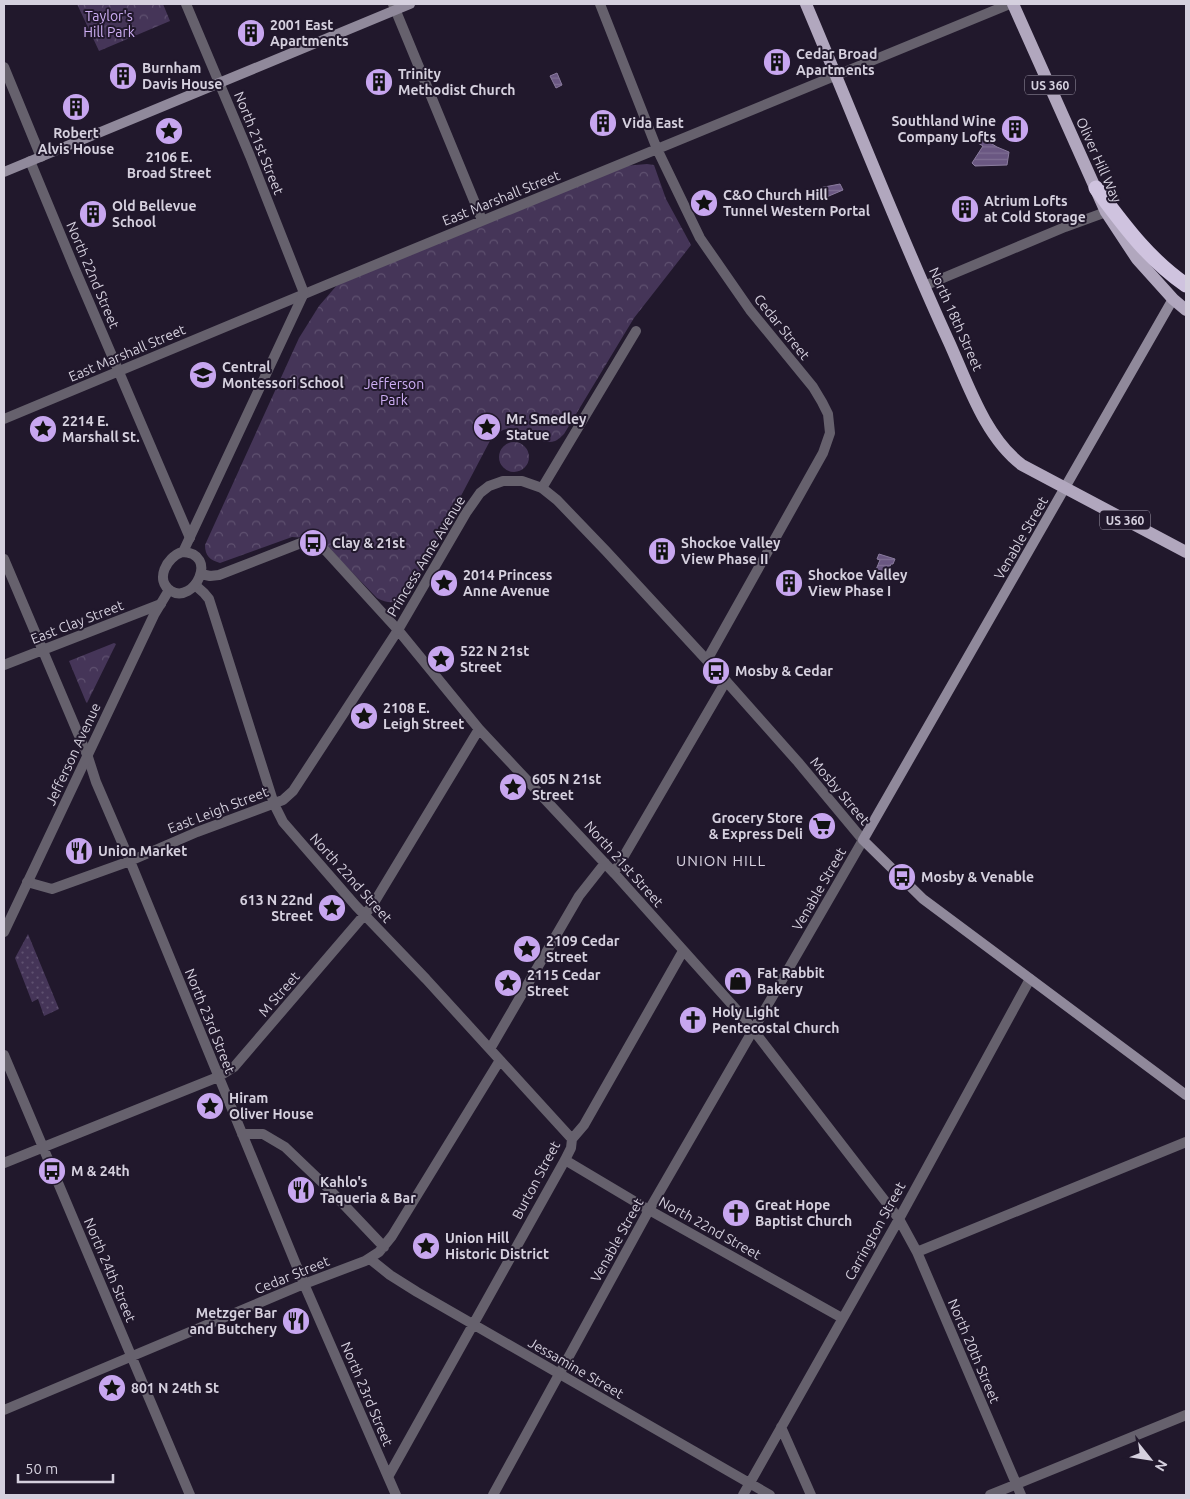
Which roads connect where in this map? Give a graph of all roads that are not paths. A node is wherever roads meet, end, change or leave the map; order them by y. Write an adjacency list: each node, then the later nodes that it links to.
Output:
1 (186, 4): 9 (street, North 21st Street)
2 (410, 4): 6 (main road)
3 (600, 4): 10 (street, Cedar Street)
4 (806, 4): 8 (main road, North 18th Street / US 360)
5 (1011, 4): 8 (street, East Marshall Street); 14 (main road, Oliver Hill Way / US 360)
6 (394, 7): 9 (main road); 16 (street)
7 (4, 67): 11 (street)
8 (836, 75): 10 (street, East Marshall Street); 18 (main road, North 18th Street / US 360)
9 (220, 83): 11 (main road); 19 (street, North 21st Street)
10 (657, 149): 16 (street, East Marshall Street); 38 (street, Cedar Street)
11 (41, 157): 12 (main road)
12 (30, 161): 13 (main road); 23 (street, North 22nd Street)
13 (4, 172)
14 (1096, 188): 15 (main road, Oliver Hill Way / US 360); 17 (highway)
15 (1106, 212): 18 (street); 20 (main road, Oliver Hill Way / US 360)
16 (482, 220): 19 (street, East Marshall Street)
17 (1186, 285)
18 (924, 286): 27 (main road, North 18th Street / US 360)
19 (304, 294): 23 (street, East Marshall Street); 28 (street)
20 (1173, 298): 21 (main road, Oliver Hill Way / US 360); 27 (main road, Venable Street)
21 (1186, 310)
22 (636, 331): 26 (street)
23 (118, 372): 24 (street, East Marshall Street); 28 (street, North 22nd Street)
24 (4, 419)
25 (503, 481): 26 (street, Mosby Street); 36 (street, Princess Anne Avenue)
26 (542, 488): 38 (street, Mosby Street)
27 (1065, 488): 30 (main road, North 18th Street / US 360); 44 (main road, Venable Street)
28 (190, 538): 29 (street)
29 (183, 552): 32 (street); 34 (street)
30 (1186, 552)
31 (4, 559): 37 (street, North 23rd Street)
32 (201, 574): 33 (street); 36 (street, North 21st Street)
33 (195, 585): 34 (street); 43 (street, North 22nd Street)
34 (170, 590): 35 (street, Jefferson Avenue)
35 (161, 604): 37 (street, East Clay Street); 42 (street, Jefferson Avenue)
36 (398, 630): 41 (street, North 21st Street); 43 (street, East Leigh Street)
37 (42, 650): 39 (street, East Clay Street); 42 (street, North 23rd Street)
38 (707, 660): 40 (street, Mosby Street)
39 (4, 665)
40 (726, 681): 44 (street, Mosby Street); 47 (street)
41 (479, 729): 46 (street, North 21st Street); 49 (street, M Street)
42 (88, 757): 45 (street, North 23rd Street); 48 (street, Jefferson Avenue)
43 (274, 804): 45 (street, East Leigh Street); 49 (street, North 22nd Street)
44 (863, 840): 52 (main road, Mosby Street); 53 (street, Venable Street)
45 (130, 861): 48 (street, East Leigh Street); 57 (street, North 23rd Street)
46 (605, 863): 47 (street, North 21st Street); 54 (street)
47 (614, 873): 51 (street, North 21st Street)
48 (27, 882): 50 (street, Jefferson Avenue)
49 (364, 915): 54 (street, North 22nd Street); 57 (street, M Street)
50 (4, 932)
51 (684, 951): 53 (street, North 21st Street); 60 (street, Burton Street)
52 (1030, 979): 58 (main road, Mosby Street); 66 (street, Carrington Street)
53 (752, 1029): 65 (street, Venable Street); 66 (street, North 21st Street)
54 (490, 1049): 56 (street, North 22nd Street)
55 (4, 1055): 62 (street, North 24th Street)
56 (500, 1060): 60 (street, North 22nd Street); 67 (street, Cedar Street)
57 (218, 1077): 59 (street, North 23rd Street); 62 (street, M Street)
58 (1186, 1095)
59 (242, 1134): 67 (street); 70 (street, North 23rd Street)
60 (572, 1139): 63 (street, Burton Street)
61 (1186, 1142): 68 (street)
62 (42, 1148): 64 (street, M Street); 73 (street, North 24th Street)
63 (565, 1160): 65 (street, North 22nd Street); 72 (street, Burton Street)
64 (4, 1163)
65 (649, 1210): 71 (street, North 22nd Street); 74 (street, Venable Street)
66 (899, 1219): 68 (street, North 20th Street); 71 (street, Carrington Street)
67 (384, 1247): 69 (street, Cedar Street)
68 (918, 1252): 80 (street, North 20th Street)
69 (370, 1259): 70 (street, Cedar Street); 72 (street, Jessamine Street)
70 (304, 1284): 73 (street, Cedar Street); 78 (street, North 23rd Street)
71 (842, 1318): 77 (street, Carrington Street)
72 (473, 1324): 74 (street, Jessamine Street); 78 (street, Burton Street)
73 (132, 1356): 75 (street, Cedar Street); 82 (street, North 24th Street)
74 (559, 1374): 79 (street, Jessamine Street); 83 (street, Venable Street)
75 (4, 1410)
76 (1186, 1415): 80 (street)
77 (781, 1428): 79 (street, Carrington Street); 86 (street)
78 (388, 1477): 81 (street, North 23rd Street)
79 (749, 1484): 84 (street, Carrington Street); 85 (street, Jessamine Street)
80 (1019, 1490): 87 (street)
81 (393, 1494)
82 (190, 1495)
83 (493, 1495)
84 (743, 1495)
85 (770, 1495)
86 (810, 1495)
87 (990, 1495)

